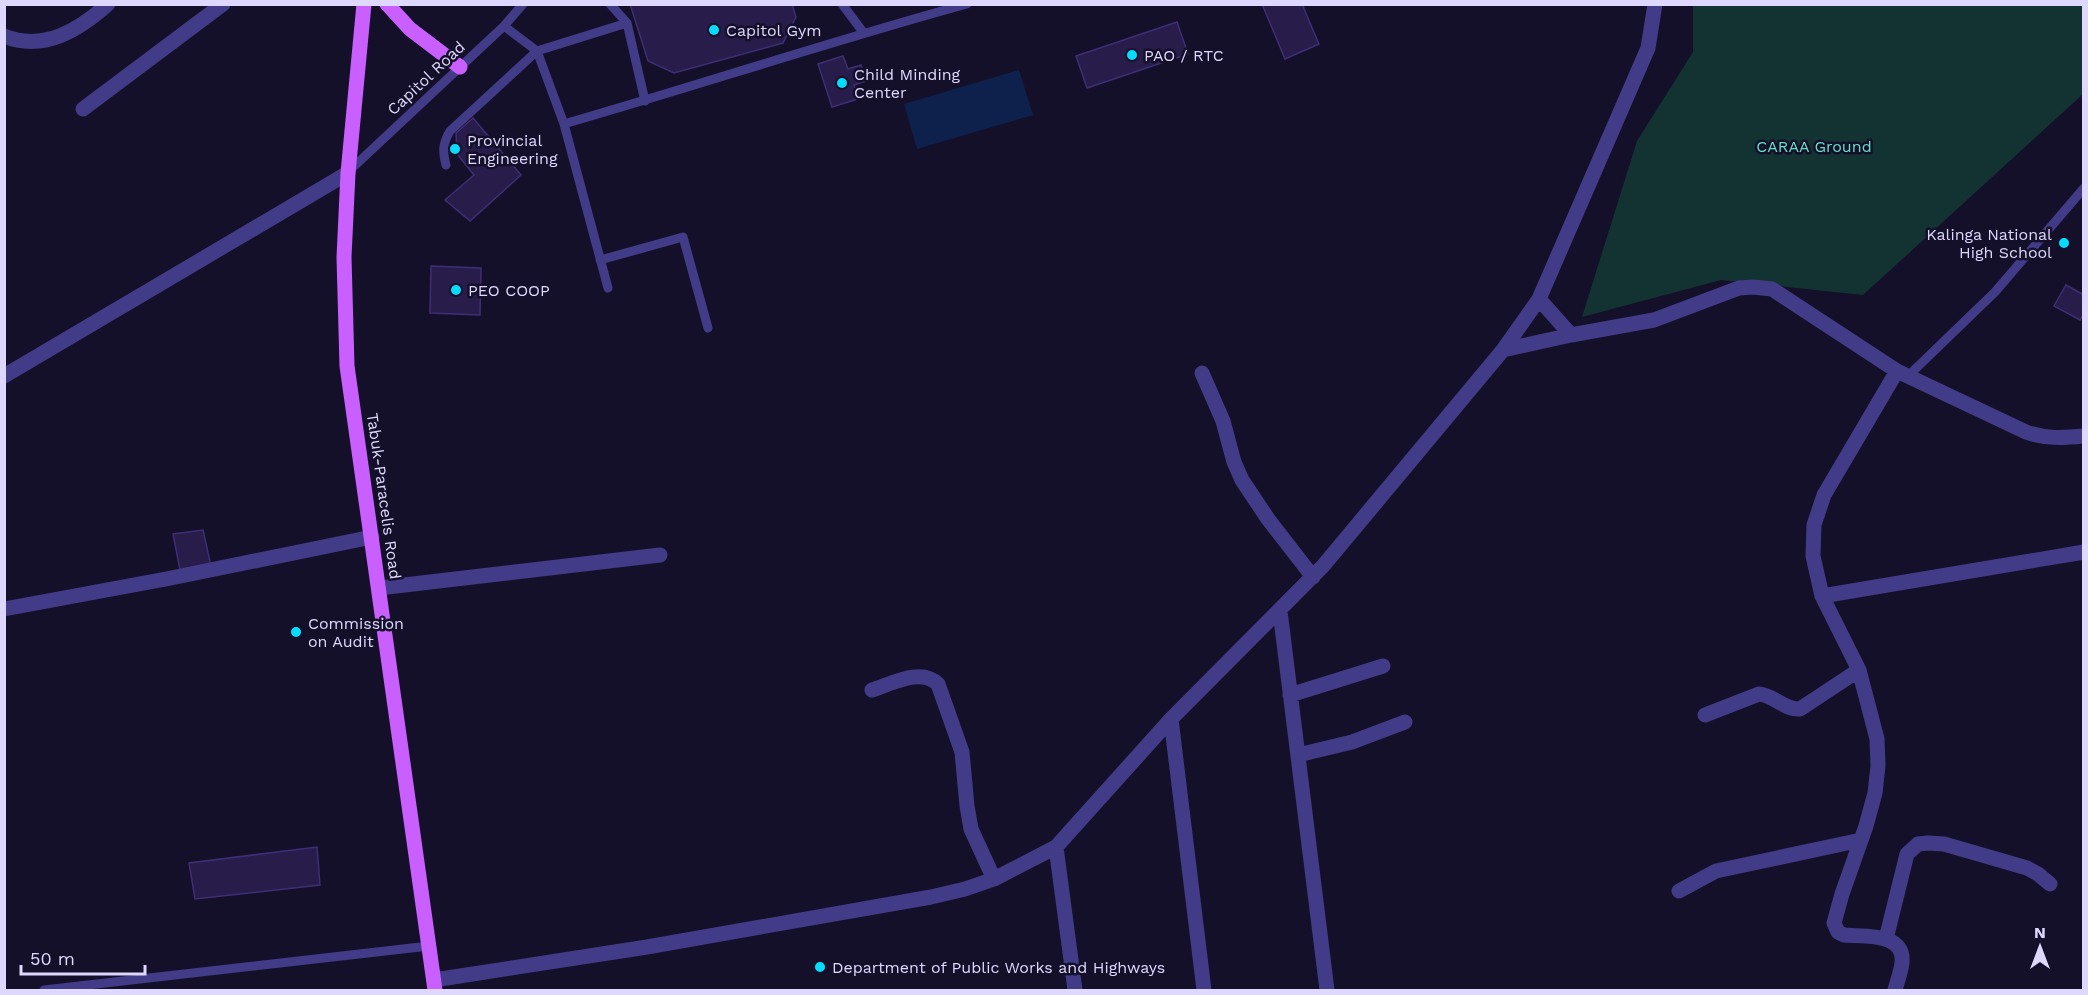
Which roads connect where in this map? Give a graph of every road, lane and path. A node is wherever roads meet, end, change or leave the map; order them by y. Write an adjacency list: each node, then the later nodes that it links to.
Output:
1 (108, 4): 13 (street)
2 (223, 4): 17 (street)
3 (364, 4): 20 (main road, Tabuk-Paracelis Road)
4 (387, 4): 15 (main road)
5 (523, 4): 11 (lane, Capitol Road)
6 (610, 4): 10 (lane)
7 (842, 4): 12 (lane)
8 (967, 4): 12 (lane)
9 (1655, 4): 24 (street)
10 (627, 23): 14 (lane); 16 (lane)
11 (504, 26): 14 (lane); 15 (lane, Capitol Road)
12 (863, 32): 16 (lane)
13 (4, 36)
14 (537, 51): 18 (lane); 19 (lane)
15 (460, 67): 20 (lane, Capitol Road)
16 (645, 101): 18 (lane)
17 (83, 109)
18 (564, 124): 22 (lane)
19 (446, 165)
20 (348, 172): 30 (street); 32 (main road, Tabuk-Paracelis Road)
21 (2084, 188): 29 (lane)
22 (600, 260): 23 (lane); 25 (lane)
23 (608, 288)
24 (1539, 299): 26 (street); 27 (street)
25 (708, 328)
26 (1571, 335): 27 (street); 29 (street)
27 (1503, 350): 35 (street)
28 (1202, 372): 35 (street)
29 (1902, 373): 31 (street); 37 (street)
30 (4, 376)
31 (2084, 436)
32 (372, 537): 36 (main road, Tabuk-Paracelis Road); 38 (street)
33 (2084, 552): 37 (street)
34 (660, 555): 36 (street)
35 (1313, 577): 39 (street)
36 (379, 588): 54 (main road, Tabuk-Paracelis Road)
37 (1822, 596): 41 (street)
38 (4, 609)
39 (1280, 611): 43 (street); 45 (street)
40 (1383, 666): 43 (street)
41 (1859, 670): 44 (street); 48 (street)
42 (872, 690): 50 (street)
43 (1290, 695): 47 (street)
44 (1705, 715)
45 (1171, 719): 49 (street); 58 (street)
46 (1405, 722): 47 (street)
47 (1298, 755): 59 (street)
48 (1861, 840): 52 (street); 53 (street)
49 (1056, 847): 50 (street); 57 (street)
50 (994, 879): 55 (street)
51 (2050, 884): 53 (street)
52 (1679, 891)
53 (1886, 939): 60 (street)
54 (429, 946): 55 (main road, Tabuk-Paracelis Road); 56 (lane)
55 (434, 985)
56 (44, 990)
57 (1075, 990)
58 (1204, 990)
59 (1327, 990)
60 (1895, 990)

